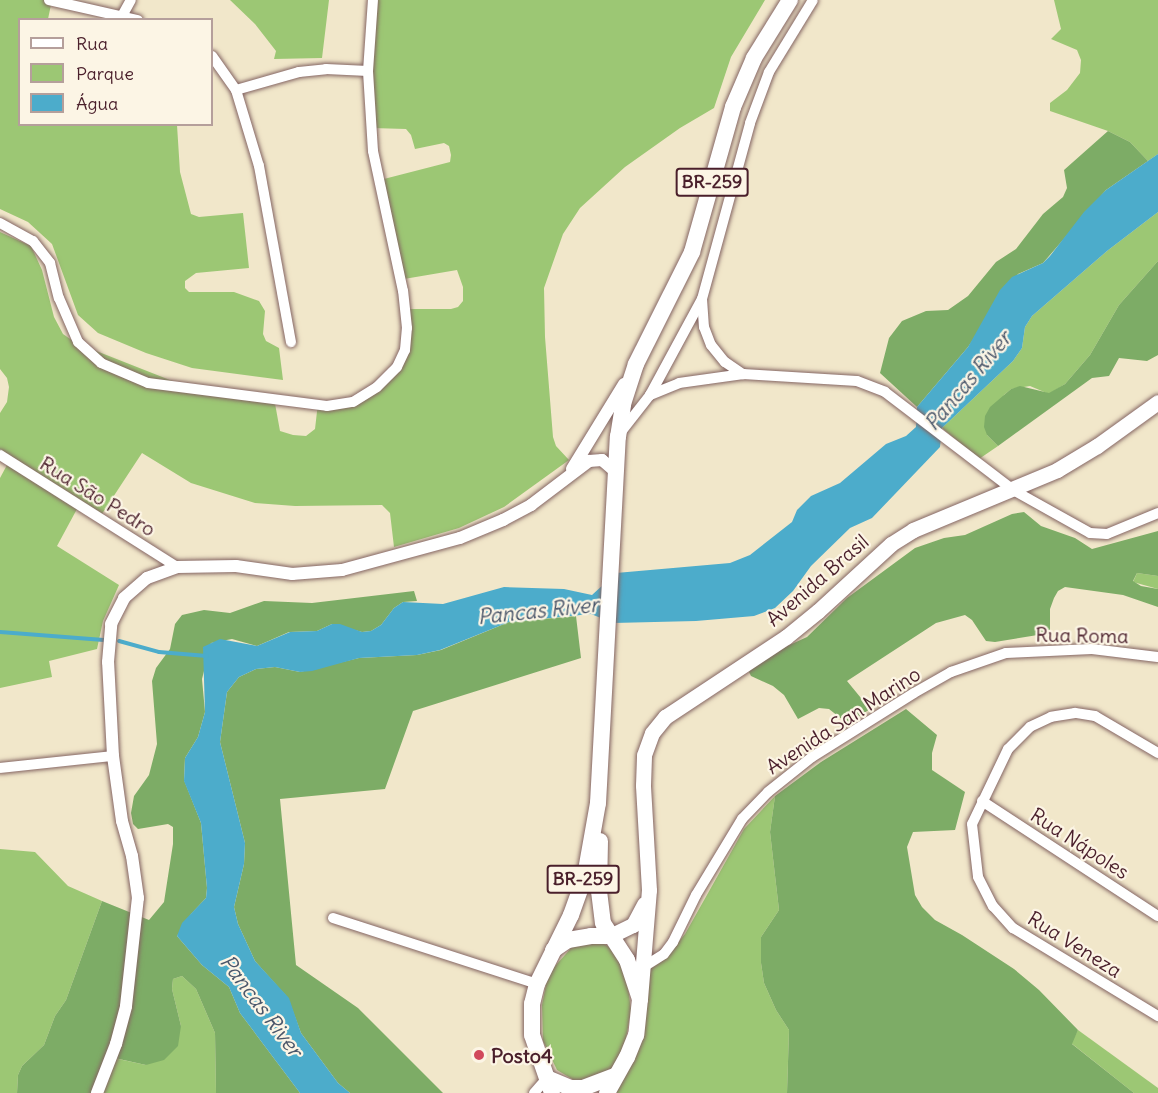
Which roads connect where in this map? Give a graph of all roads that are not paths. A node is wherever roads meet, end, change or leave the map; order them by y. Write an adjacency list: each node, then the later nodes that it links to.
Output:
1 (50, 0): 6 (street)
2 (131, 0): 6 (street)
3 (373, 0): 9 (street)
4 (790, 0): 14 (highway, BR-259)
5 (813, 0): 12 (street)
6 (122, 16): 7 (street)
7 (130, 18)
8 (213, 57): 10 (street)
9 (368, 71): 10 (street); 11 (street)
10 (236, 90): 13 (street)
11 (0, 223)
12 (702, 299): 15 (street); 16 (street)
13 (291, 342)
14 (636, 364): 18 (highway, BR-259); 21 (street)
15 (743, 374): 16 (street); 22 (street)
16 (650, 395): 18 (street)
17 (1158, 402): 22 (main road, Avenida Brasil)
18 (618, 437): 20 (highway, BR-259)
19 (0, 455): 24 (street, Rua São Pedro)
20 (616, 472): 21 (street); 31 (highway, BR-259)
21 (566, 477): 24 (street)
22 (1012, 490): 23 (street); 32 (main road, Avenida Brasil)
23 (1158, 513)
24 (177, 567): 28 (street)
25 (1006, 652): 26 (street, Rua Roma); 37 (street, Avenida San Marino)
26 (1158, 657)
27 (1158, 753): 30 (street, Rua Veneza)
28 (113, 756): 29 (street); 43 (street)
29 (0, 768)
30 (982, 801): 33 (street, Rua Nápoles); 40 (street, Rua Veneza)
31 (598, 803): 35 (highway, BR-259); 36 (highway, BR-259)
32 (649, 890): 35 (main road, Avenida Brasil); 37 (main road, Avenida Brasil)
33 (1158, 916)
34 (333, 918): 38 (street)
35 (610, 936): 36 (highway); 39 (highway, BR-259)
36 (552, 950): 38 (highway, BR-259)
37 (645, 966): 39 (main road, Avenida Brasil)
38 (537, 984): 42 (highway, BR-259)
39 (640, 999): 41 (highway, BR-259)
40 (1158, 1016)
41 (617, 1075): 42 (highway); 45 (highway, BR-259)
42 (550, 1085): 44 (street)
43 (97, 1093)
44 (534, 1093)
45 (607, 1093)

